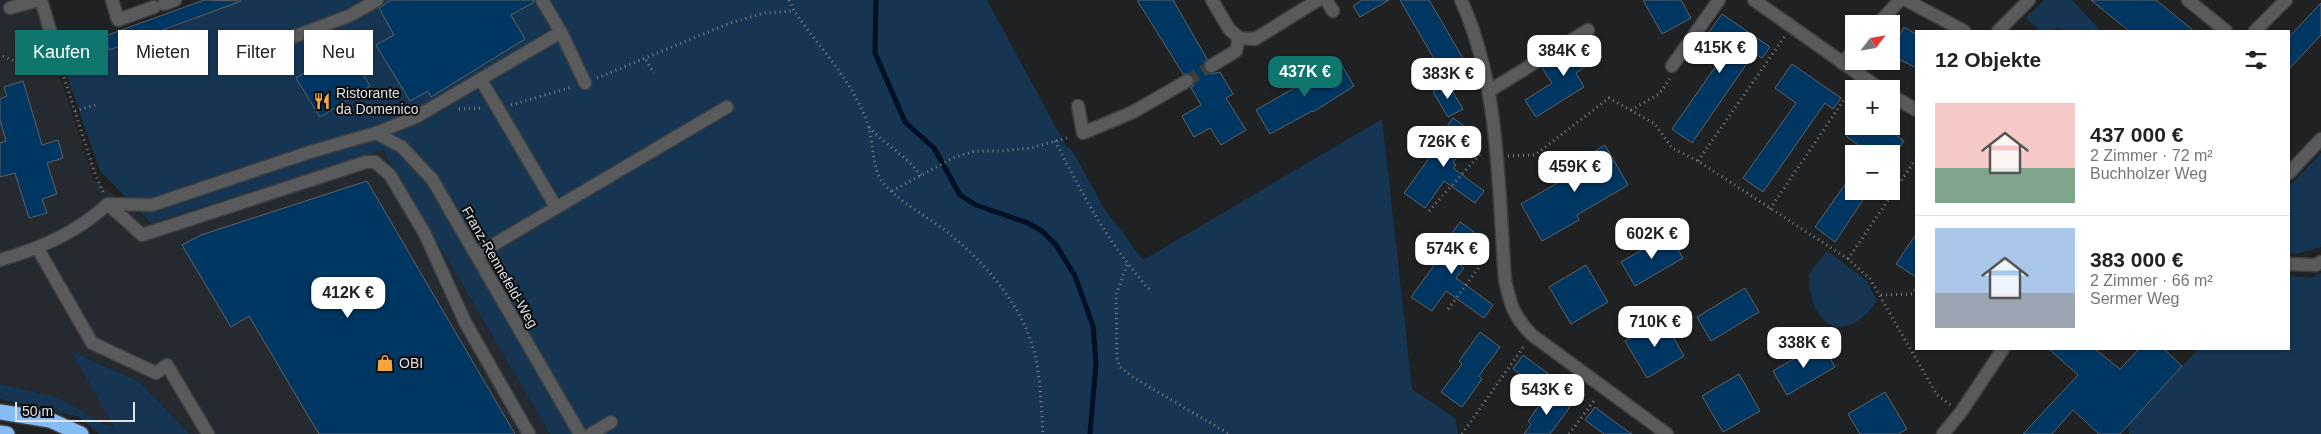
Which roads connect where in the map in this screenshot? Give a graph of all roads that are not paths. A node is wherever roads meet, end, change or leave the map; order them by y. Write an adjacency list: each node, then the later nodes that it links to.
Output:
1 (40, 0): 17 (street); 20 (street)
2 (112, 0): 16 (street)
3 (377, 0): 27 (street)
4 (542, 0): 26 (street)
5 (1212, 0): 28 (street)
6 (1318, 0): 28 (street)
7 (1326, 0): 18 (street)
8 (1461, 0): 37 (street)
9 (1719, 0): 32 (street)
10 (1754, 0): 30 (street)
11 (1900, 0): 19 (street)
12 (1906, 0): 22 (street)
13 (2030, 0): 23 (street)
14 (2188, 0): 24 (street)
15 (2286, 0): 25 (street)
16 (164, 4)
17 (10, 8)
18 (1333, 11)
19 (1886, 15)
20 (49, 30)
21 (1588, 30): 37 (street)
22 (1962, 30)
23 (1999, 30)
24 (2225, 30)
25 (2255, 30)
26 (561, 32): 33 (street); 36 (street)
27 (294, 37)
28 (1239, 38): 31 (street)
29 (1845, 60): 30 (street)
30 (1842, 63): 35 (street)
31 (1212, 66)
32 (1672, 66)
33 (482, 80): 42 (street); 46 (street)
34 (1187, 80): 39 (street)
35 (1866, 80)
36 (585, 83)
37 (1489, 92): 62 (street)
38 (1900, 100): 41 (street)
39 (1078, 106)
40 (727, 107): 46 (street)
41 (1915, 109)
42 (376, 133): 45 (street); 48 (street, Franz-Rennefeld-Weg)
43 (2321, 139): 44 (street)
44 (2290, 172)
45 (108, 204): 47 (street); 59 (street)
46 (556, 207): 48 (street)
47 (38, 249): 49 (street); 58 (street)
48 (476, 255): 60 (street, Franz-Rennefeld-Weg)
49 (0, 260)
50 (2321, 262): 51 (street)
51 (2290, 264)
52 (2002, 350): 63 (street)
53 (0, 412): 57 (highway)
54 (611, 422): 61 (street)
55 (0, 433): 56 (highway)
56 (7, 434)
57 (81, 434)
58 (208, 434)
59 (529, 434)
60 (580, 434)
61 (591, 434)
62 (1667, 434)
63 (1943, 434)

